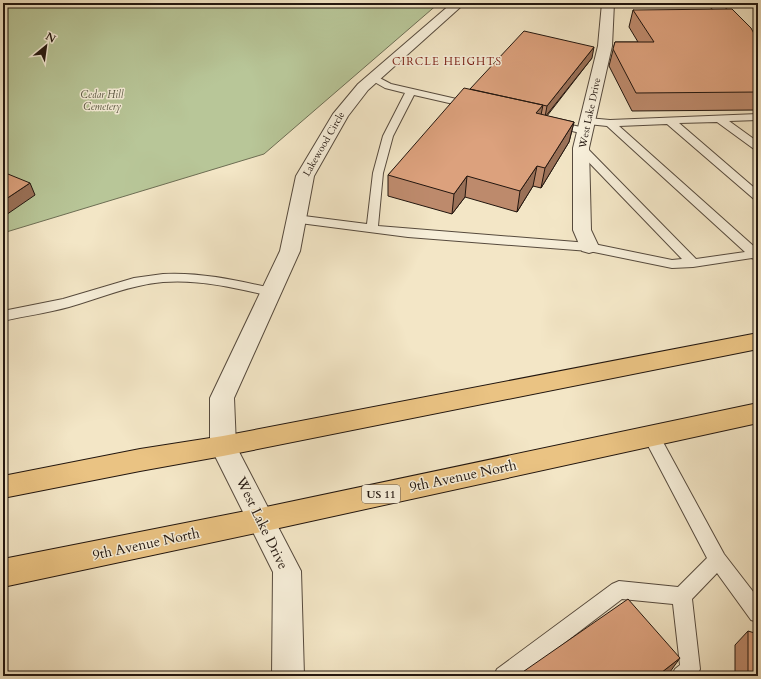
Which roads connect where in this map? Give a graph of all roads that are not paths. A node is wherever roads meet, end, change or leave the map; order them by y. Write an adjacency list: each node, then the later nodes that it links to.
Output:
1 (459, 3): 5 (street, Lakewood Circle)
2 (608, 3): 13 (street, West Lake Drive)
3 (713, 3): 4 (street)
4 (758, 49)
5 (374, 78): 6 (lane); 17 (street, Lakewood Circle)
6 (411, 91): 7 (lane); 18 (lane)
7 (479, 107)
8 (758, 117): 9 (lane)
9 (720, 119): 10 (lane); 14 (lane)
10 (670, 120): 12 (lane); 16 (lane)
11 (548, 123): 13 (lane)
12 (610, 123): 13 (lane); 20 (lane)
13 (586, 126): 15 (street, West Lake Drive)
14 (758, 147)
15 (581, 148): 19 (street, West Lake Drive); 21 (lane)
16 (758, 197)
17 (296, 219): 18 (lane); 22 (street, Lakewood Circle)
18 (372, 229): 19 (lane)
19 (589, 247): 21 (lane)
20 (756, 256): 21 (lane)
21 (693, 263)
22 (271, 292): 23 (lane); 27 (street, Lakewood Circle)
23 (3, 316)
24 (758, 341): 27 (main road)
25 (758, 413): 26 (main road, 9th Avenue North / US 11)
26 (651, 436): 29 (main road, 9th Avenue North / US 11); 30 (lane)
27 (223, 446): 28 (main road); 29 (street, West Lake Drive)
28 (3, 487)
29 (261, 520): 31 (main road, 9th Avenue North / US 11); 34 (street, West Lake Drive)
30 (718, 560): 32 (lane); 33 (lane)
31 (3, 573)
32 (682, 596): 35 (lane); 36 (lane)
33 (758, 613)
34 (288, 676)
35 (504, 676)
36 (682, 676)

